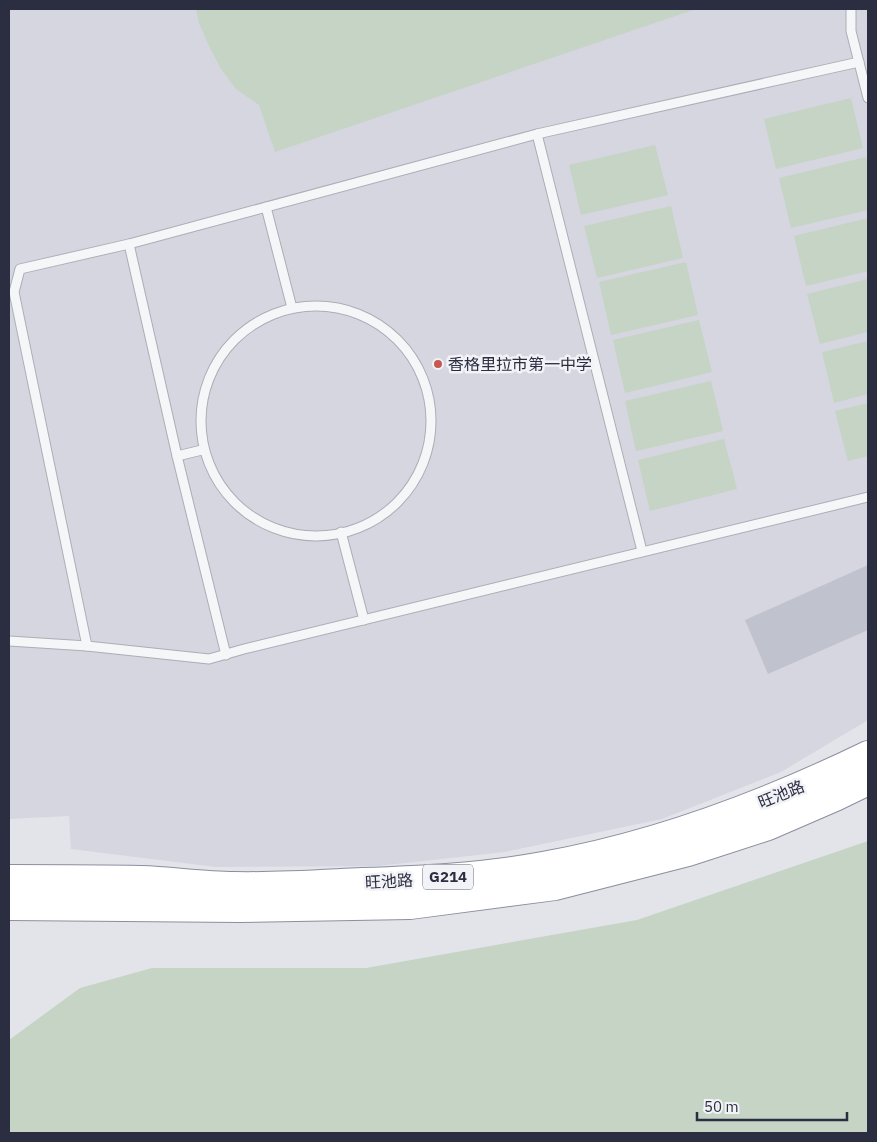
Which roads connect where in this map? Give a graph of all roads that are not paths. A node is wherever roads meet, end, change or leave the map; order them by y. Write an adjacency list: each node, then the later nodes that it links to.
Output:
1 (851, 9): 2 (lane)
2 (859, 62): 3 (lane); 4 (lane)
3 (868, 98)
4 (538, 134): 5 (lane); 12 (lane)
5 (266, 207): 6 (lane); 7 (lane)
6 (129, 244): 9 (lane); 15 (lane)
7 (292, 308): 8 (lane); 11 (lane)
8 (202, 450): 9 (lane); 11 (lane)
9 (177, 456): 16 (lane)
10 (868, 497): 12 (lane)
11 (341, 532): 13 (lane)
12 (642, 552): 13 (lane)
13 (364, 620): 16 (lane)
14 (9, 641): 15 (lane)
15 (87, 646): 16 (lane)
16 (226, 655)
17 (868, 755): 19 (highway, 旺池路 / G214)
18 (868, 781): 20 (highway, 旺池路 / G214)
19 (9, 879)
20 (9, 906)

